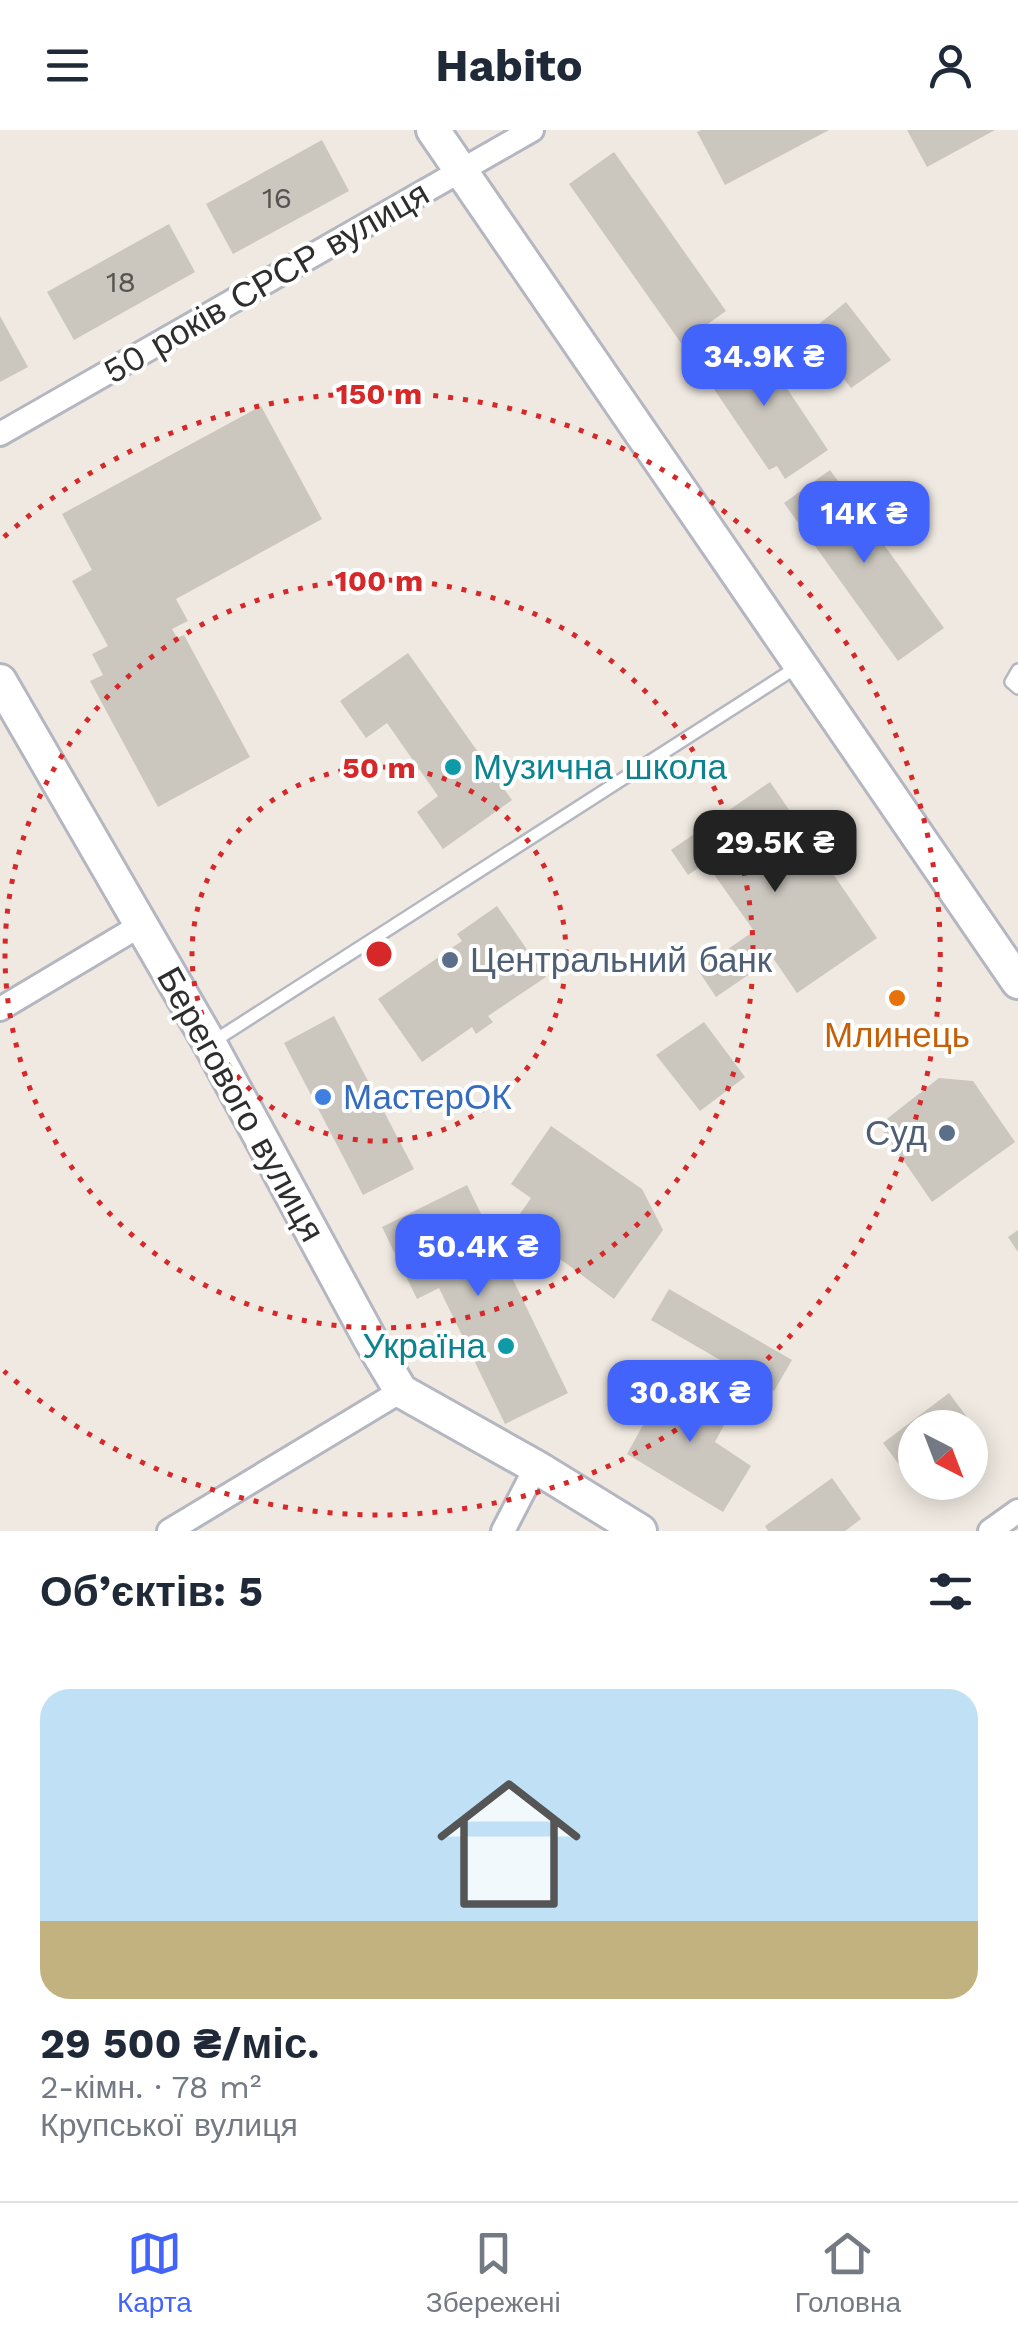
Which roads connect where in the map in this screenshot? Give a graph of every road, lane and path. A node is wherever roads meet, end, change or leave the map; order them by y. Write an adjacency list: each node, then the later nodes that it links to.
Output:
1 (433, 130): 3 (street)
2 (532, 130): 3 (street, 50 років СРСР вулиця)
3 (461, 170): 4 (street, 50 років СРСР вулиця); 5 (street)
4 (0, 434)
5 (801, 665): 10 (street); 12 (lane)
6 (1018, 670): 8 (lane)
7 (0, 681): 9 (street, Берегового вулиця)
8 (1018, 688)
9 (141, 925): 11 (street); 12 (street, Берегового вулиця)
10 (1018, 982)
11 (0, 1009)
12 (210, 1044): 13 (street, Берегового вулиця)
13 (401, 1391): 14 (street, Берегового вулиця); 16 (street)
14 (536, 1467): 17 (street); 18 (street, Берегового вулиця)
15 (1018, 1511): 19 (street)
16 (169, 1531)
17 (503, 1531)
18 (640, 1531)
19 (990, 1531)

